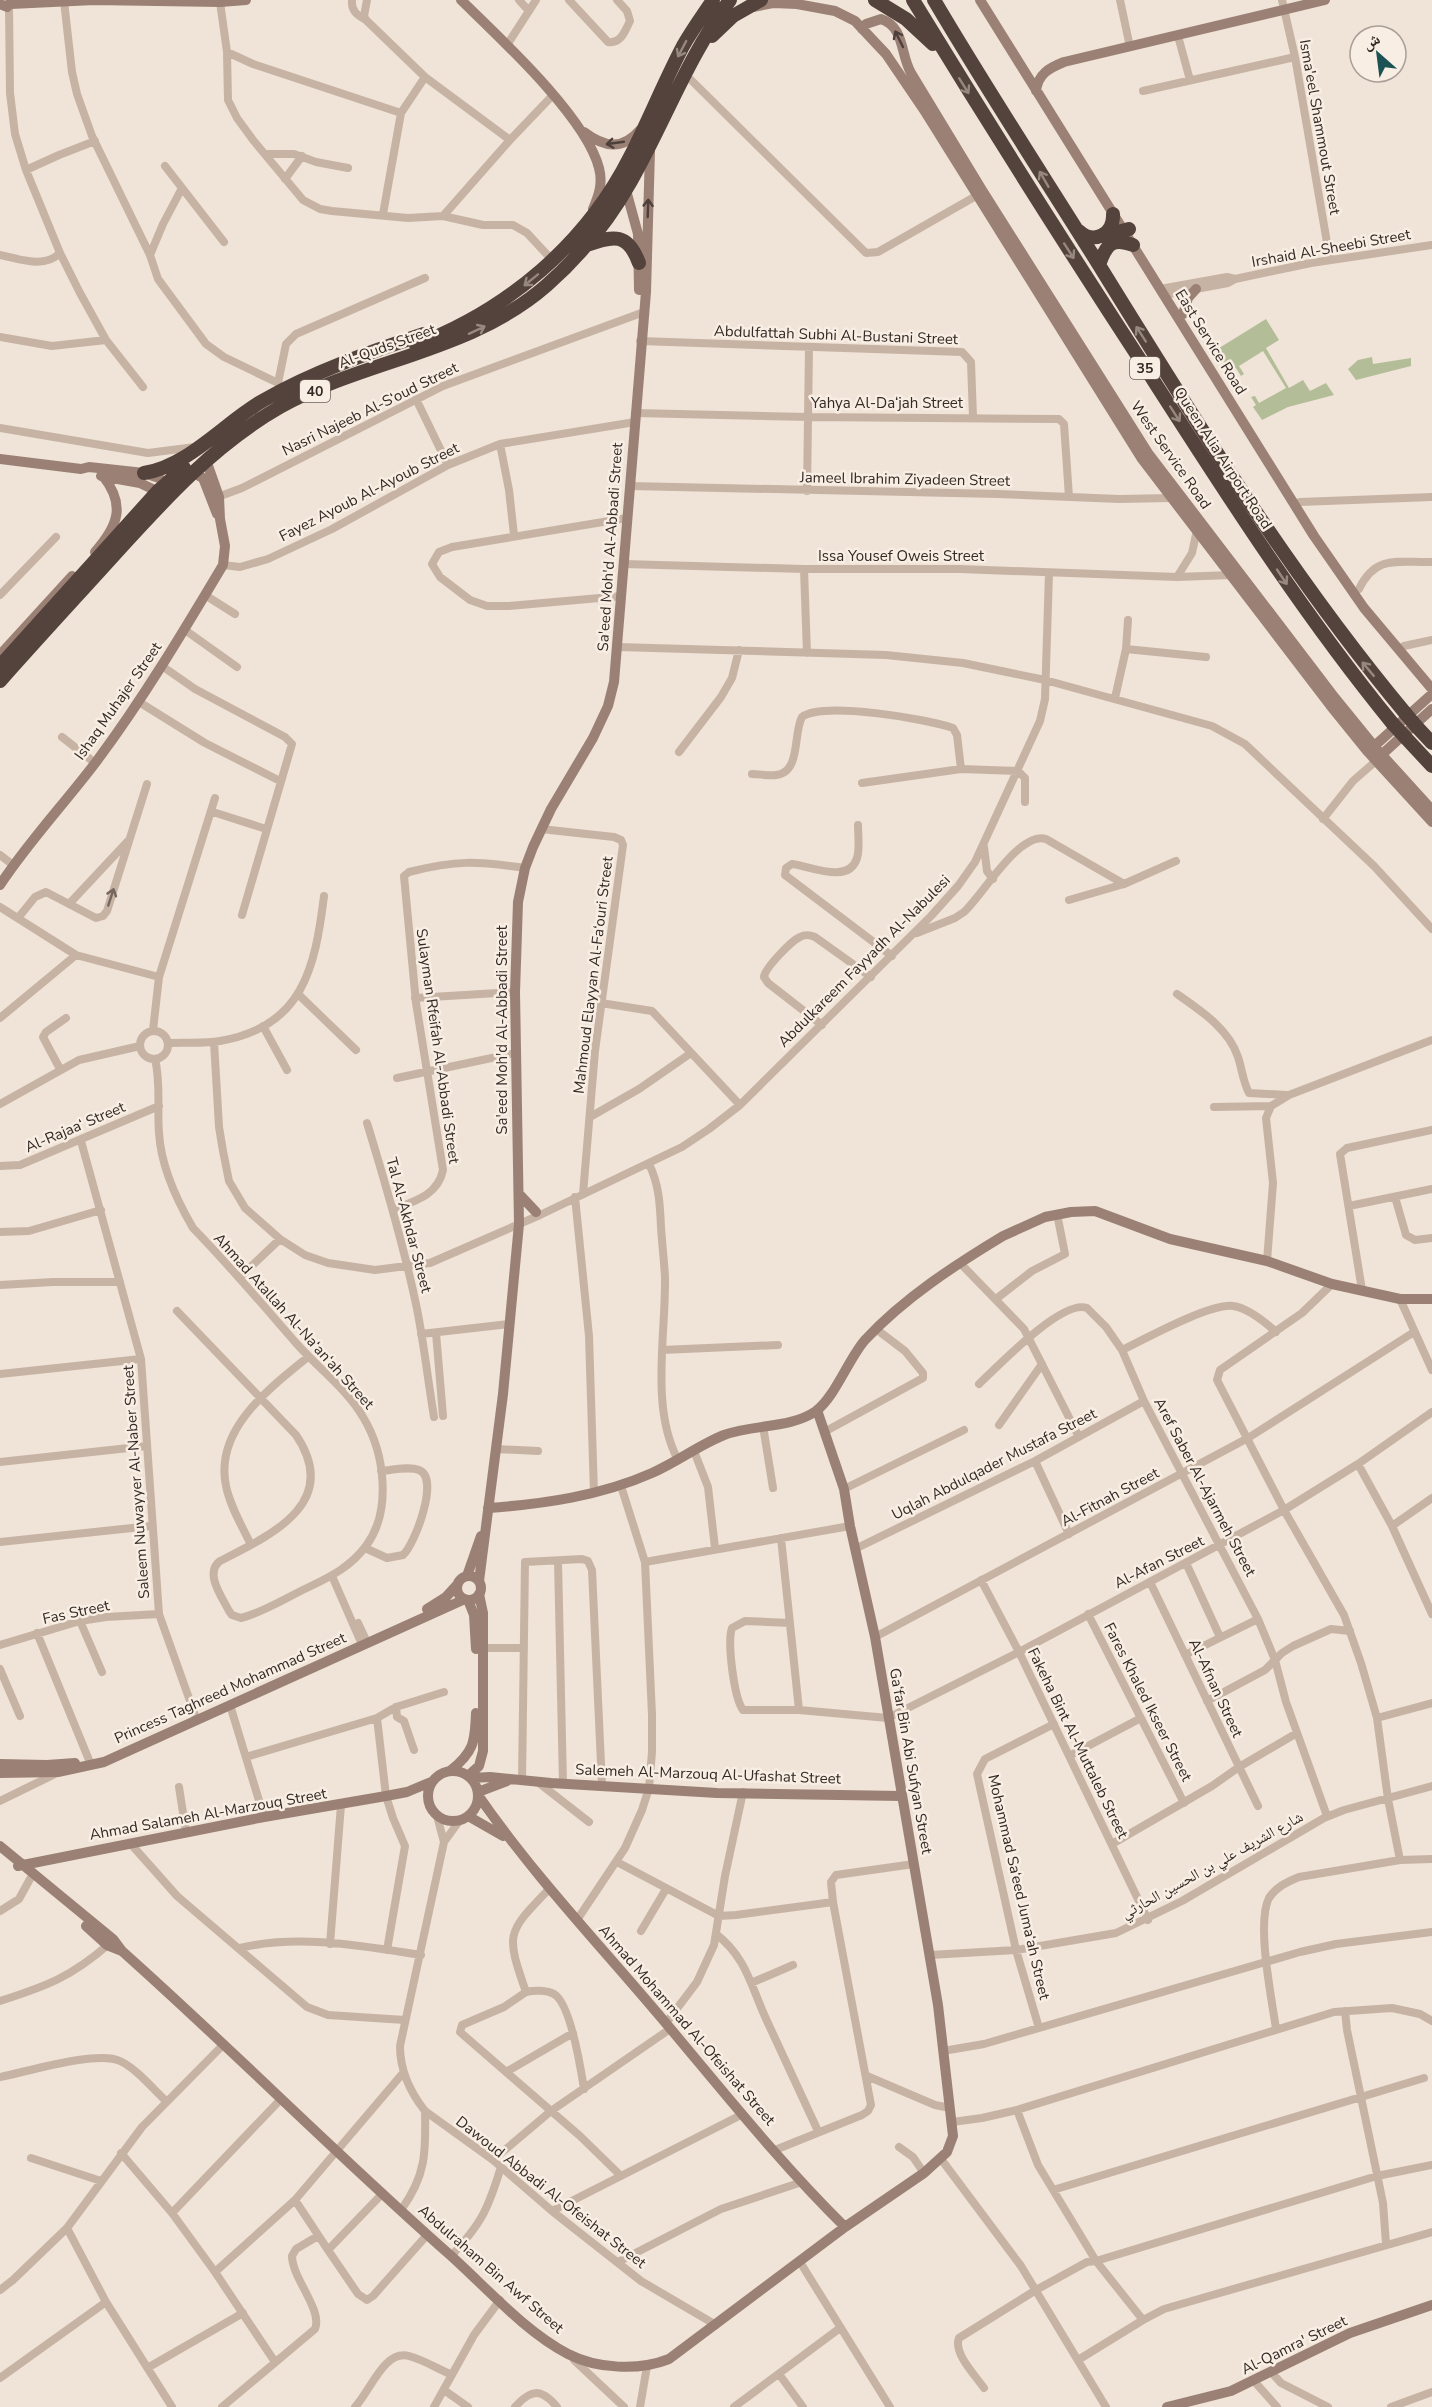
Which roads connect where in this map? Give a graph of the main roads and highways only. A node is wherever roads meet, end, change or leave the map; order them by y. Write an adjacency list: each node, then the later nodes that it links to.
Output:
1 (707, 0): 9 (highway)
2 (713, 0): 9 (highway, Al-Quds Street / 40)
3 (730, 0): 11 (highway, Al-Quds Street / 40)
4 (761, 0): 11 (highway)
5 (876, 0): 12 (highway)
6 (913, 0): 12 (highway, Queen Alia Airport Road / 35)
7 (934, 0): 10 (highway, Queen Alia Airport Road / 35)
8 (941, 0): 10 (highway)
9 (698, 23): 13 (highway, Al-Quds Street / 40, one-way to 13)
10 (963, 49): 15 (highway, Queen Alia Airport Road / 35, one-way to 10)
11 (694, 55): 13 (highway, Al-Quds Street / 40)
12 (946, 58): 30 (highway, Queen Alia Airport Road / 35, one-way to 30, bridge)
13 (621, 186): 18 (highway, Al-Quds Street / 40); 22 (highway, Al-Quds Street / 40, one-way to 22)
14 (1113, 214): 17 (highway)
15 (1076, 229): 17 (highway); 21 (highway, Queen Alia Airport Road / 35)
16 (1127, 230): 17 (highway)
17 (1102, 236)
18 (587, 244): 20 (highway); 23 (highway, Al-Quds Street / 40)
19 (1133, 245): 21 (highway)
20 (639, 263)
21 (1099, 265): 29 (highway, Queen Alia Airport Road / 35, one-way to 21, bridge)
22 (507, 297): 23 (highway); 24 (highway, Al-Quds Street / 40)
23 (516, 309): 26 (highway, Al-Quds Street / 40, one-way to 23)
24 (452, 329): 25 (highway); 26 (highway, Al-Quds Street / 40)
25 (144, 473)
26 (166, 491): 27 (highway, Al-Quds Street / 40); 28 (highway, Al-Quds Street / 40)
27 (0, 666)
28 (0, 681)
29 (1432, 743)
30 (1432, 766)

